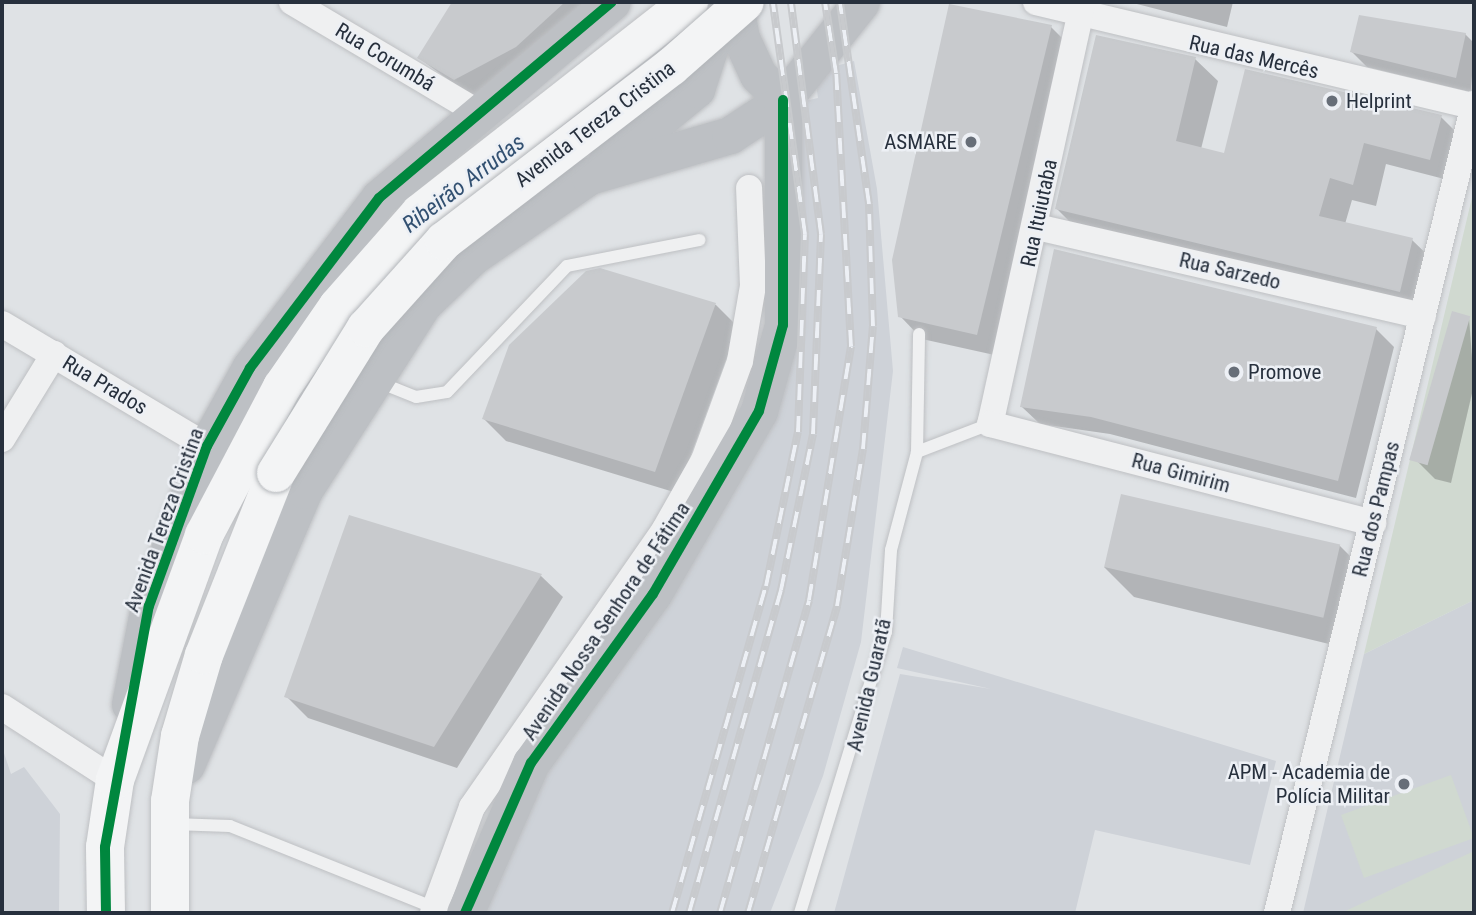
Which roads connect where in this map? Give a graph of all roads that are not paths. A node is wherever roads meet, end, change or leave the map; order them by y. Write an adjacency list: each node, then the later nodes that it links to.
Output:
1 (292, 2): 14 (street, Rua Corumbá)
2 (580, 2): 11 (main road)
3 (611, 2): 11 (main road, Avenida Tereza Cristina)
4 (689, 2): 30 (highway, Avenida Tereza Cristina)
5 (705, 2): 15 (main road)
6 (734, 2): 12 (main road)
7 (746, 2): 31 (highway, Avenida Tereza Cristina, bridge)
8 (861, 2): 12 (main road, Avenida Tereza Cristina)
9 (1036, 2): 10 (street, Rua das Mercês)
10 (1082, 9): 13 (street, Rua das Mercês); 17 (street, Rua Ituiutaba)
11 (537, 63): 14 (main road, Avenida Tereza Cristina)
12 (783, 100): 15 (main road, Avenida Tereza Cristina); 32 (main road, Avenida Nossa Senhora de Fátima)
13 (1474, 105): 19 (street, Rua dos Pampas)
14 (477, 112): 26 (main road, Avenida Tereza Cristina)
15 (589, 176): 23 (main road, Avenida Tereza Cristina)
16 (749, 188): 32 (street, Avenida Nossa Senhora de Fátima)
17 (1037, 227): 19 (street, Rua Sarzedo); 24 (street, Rua Ituiutaba)
18 (699, 240): 23 (lane)
19 (1423, 316): 28 (street, Rua dos Pampas)
20 (2, 324): 22 (street, Rua Prados)
21 (919, 334): 27 (lane, Avenida Guaratã)
22 (54, 354): 25 (street); 26 (street, Rua Prados)
23 (371, 378): 31 (main road, Avenida Tereza Cristina)
24 (990, 424): 27 (lane); 28 (street, Rua Gimirim)
25 (2, 439)
26 (207, 446): 30 (main road, Avenida Tereza Cristina)
27 (917, 452): 35 (lane, Avenida Guaratã)
28 (1373, 523): 36 (street, Rua dos Pampas)
29 (2, 707): 30 (street)
30 (116, 780): 33 (highway, Avenida Tereza Cristina)
31 (169, 813): 32 (lane); 34 (highway, Avenida Tereza Cristina)
32 (444, 911)
33 (106, 913)
34 (170, 913)
35 (800, 913)
36 (1278, 913)

